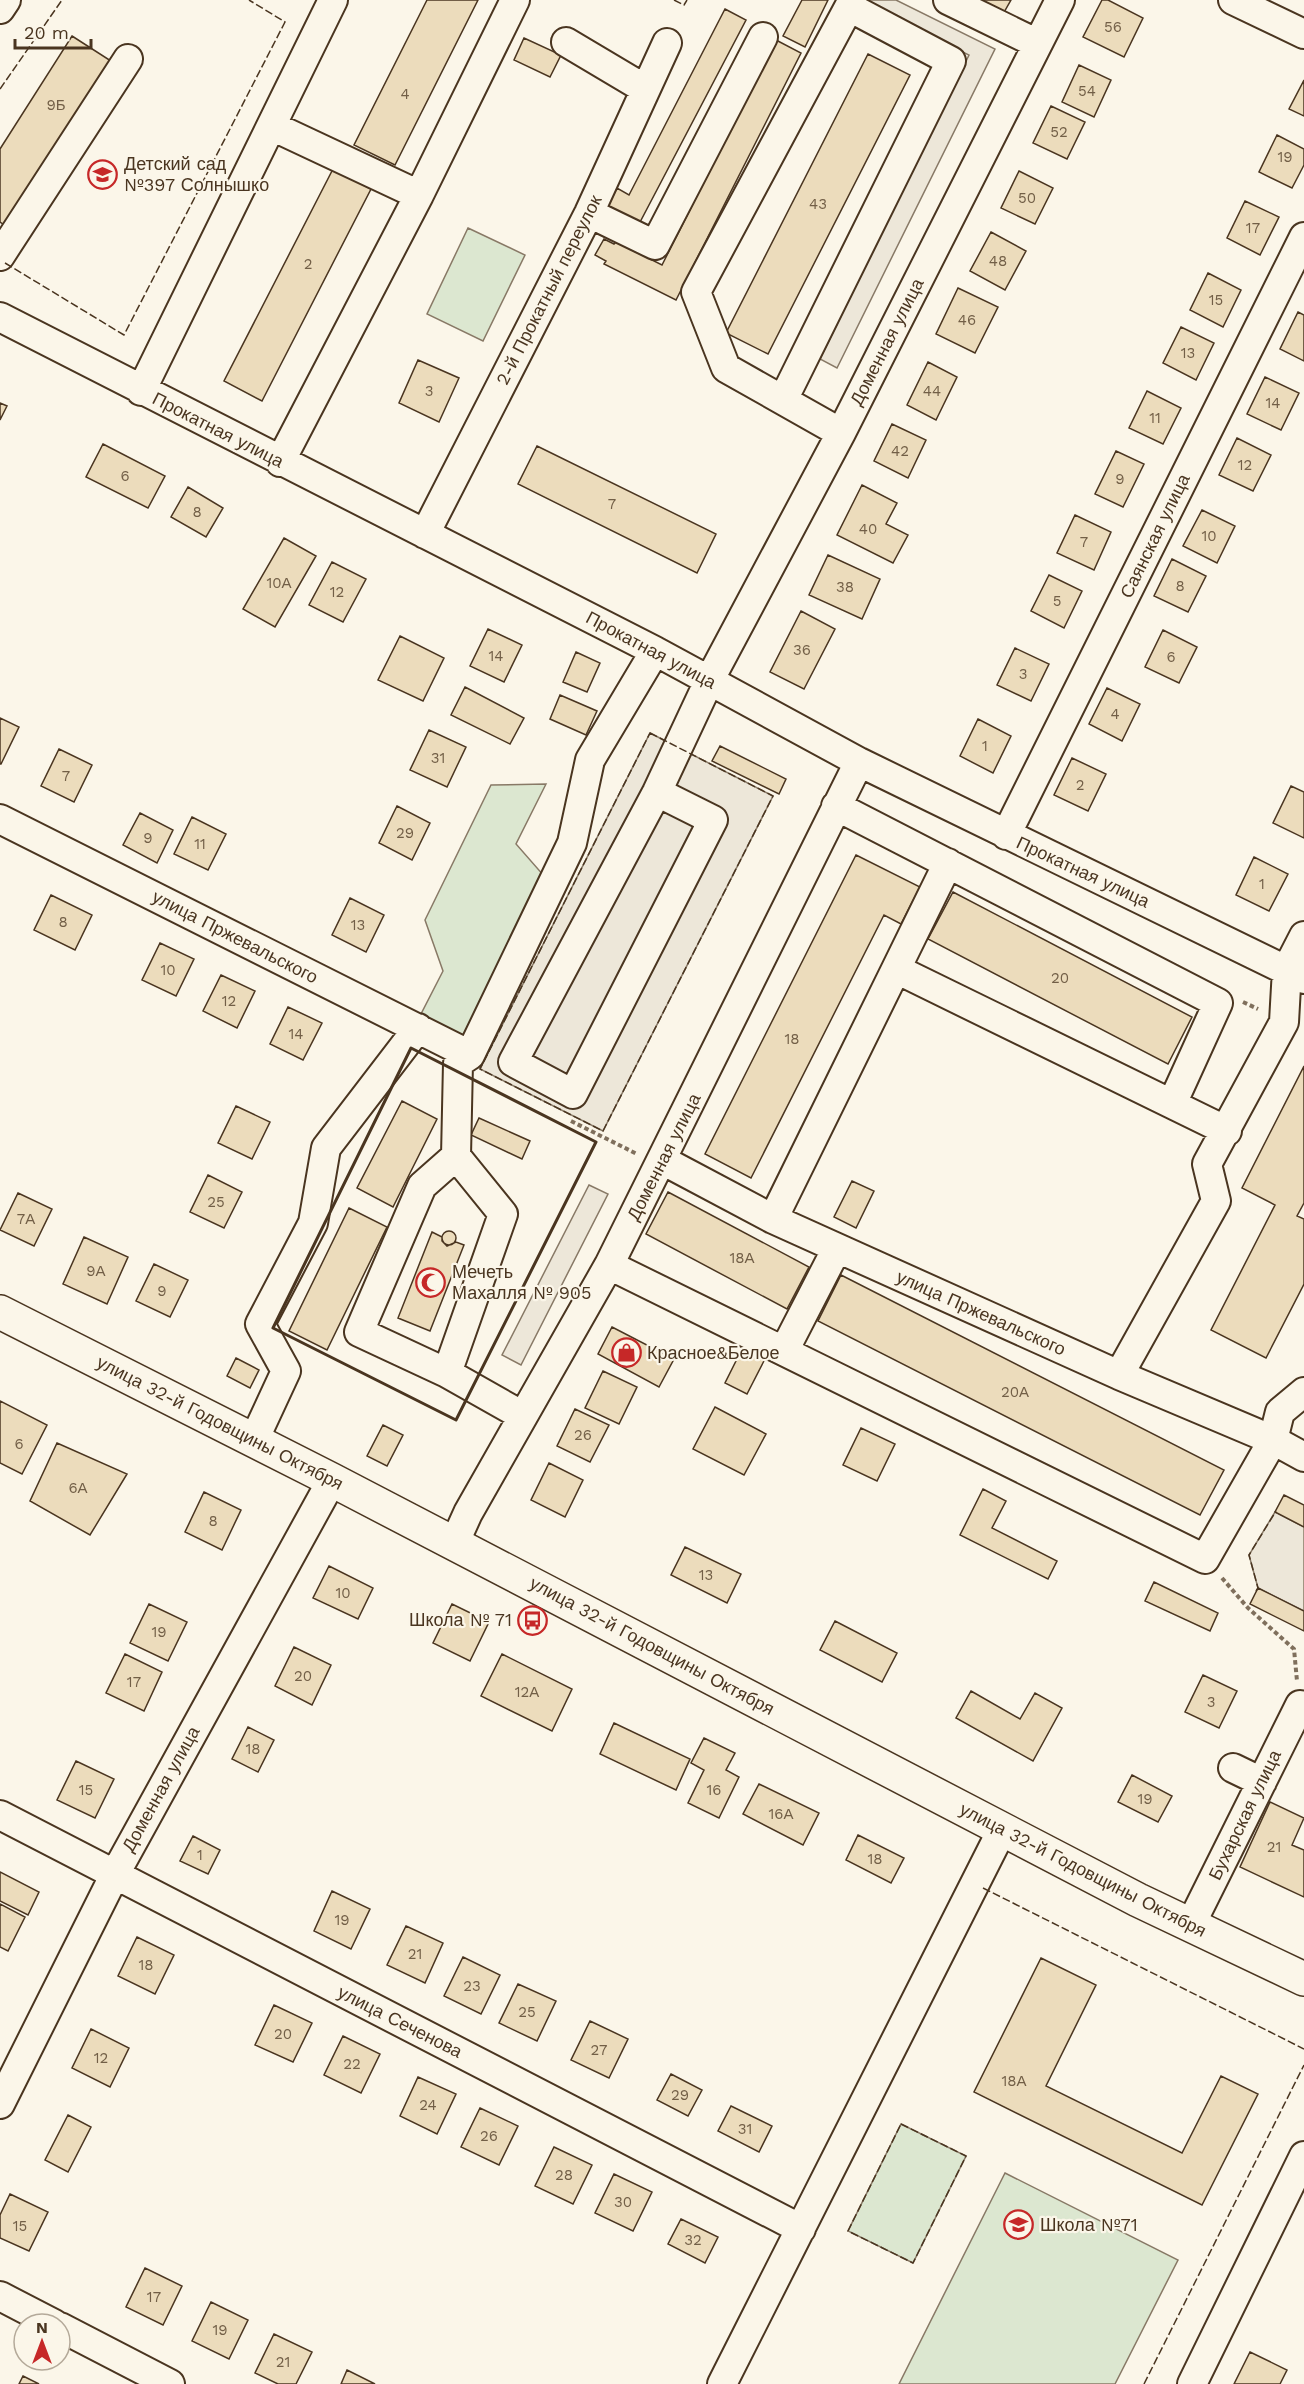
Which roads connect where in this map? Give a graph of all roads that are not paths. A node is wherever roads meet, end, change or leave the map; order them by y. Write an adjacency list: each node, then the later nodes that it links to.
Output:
1 (6, 0): 7 (street)
2 (333, 0): 15 (street)
3 (515, 0): 16 (street)
4 (948, 0): 12 (street)
5 (1060, 0): 12 (street, Доменная улица)
6 (1233, 0): 8 (street)
7 (0, 9)
8 (1304, 34)
9 (763, 37): 17 (street)
10 (566, 42): 14 (street)
11 (667, 43): 14 (street, 2-й Прокатный переулок)
12 (1036, 44): 23 (street, Доменная улица)
13 (128, 59): 19 (street)
14 (645, 89): 17 (street, 2-й Прокатный переулок)
15 (272, 126): 16 (street); 21 (street)
16 (419, 195): 24 (street)
17 (589, 213): 25 (street, 2-й Прокатный переулок)
18 (1304, 237): 32 (street, Саянская улица)
19 (0, 256)
20 (0, 317): 21 (street, Прокатная улица)
21 (141, 391): 24 (street, Прокатная улица)
22 (783, 399): 22 (street); 23 (street)
23 (841, 433): 27 (street, Доменная улица)
24 (280, 462): 25 (street, Прокатная улица)
25 (425, 534): 26 (street, Прокатная улица)
26 (655, 651): 27 (street, Прокатная улица); 38 (street)
27 (709, 681): 28 (street, Прокатная улица); 29 (street, Доменная улица)
28 (859, 762): 30 (street, Доменная улица); 32 (street, Прокатная улица)
29 (657, 792): 29 (street, Доменная улица)
30 (836, 806): 33 (street); 42 (street, Доменная улица)
31 (0, 819): 37 (street, улица Пржевальского)
32 (1006, 835): 36 (street, Прокатная улица)
33 (948, 863): 35 (street); 39 (street)
34 (1304, 936): 36 (street)
35 (896, 969): 39 (street); 43 (street)
36 (1296, 974): 40 (street)
37 (418, 1028): 38 (street, улица Пржевальского); 52 (street)
38 (470, 1055): 41 (street)
39 (1172, 1104): 40 (street)
40 (1227, 1131): 49 (street)
41 (456, 1155): 48 (street); 48 (street)
42 (662, 1160): 43 (street, улица Пржевальского); 45 (street, Доменная улица)
43 (773, 1219): 44 (street, улица Пржевальского)
44 (837, 1248): 47 (street); 49 (street, улица Пржевальского)
45 (609, 1265): 47 (street); 51 (street, Доменная улица)
46 (0, 1312): 52 (main road, улица 32-й Годовщины Октября)
47 (784, 1351): 53 (street)
48 (447, 1373): 51 (street)
49 (1119, 1375): 53 (street, улица Пржевальского)
50 (1304, 1392): 53 (street)
51 (523, 1416): 56 (street, Доменная улица)
52 (254, 1440): 55 (main road, улица 32-й Годовщины Октября)
53 (1273, 1440): 54 (street, улица Пржевальского)
54 (1304, 1457)
55 (332, 1480): 56 (main road, улица 32-й Годовщины Октября); 62 (street, Доменная улица)
56 (454, 1544): 61 (main road, улица 32-й Годовщины Октября)
57 (1300, 1705): 59 (street, Бухарская улица)
58 (1233, 1768): 59 (street)
59 (1262, 1782): 63 (street, Бухарская улица)
60 (0, 1815): 62 (street, улица Сеченова)
61 (1002, 1830): 63 (main road, улица 32-й Годовщины Октября); 67 (street)
62 (115, 1874): 65 (street, Доменная улица); 67 (street, улица Сеченова)
63 (1190, 1926): 64 (main road, улица 32-й Годовщины Октября)
64 (1304, 1980)
65 (0, 2104)
66 (1304, 2156): 73 (street)
67 (801, 2229): 72 (street)
68 (0, 2296): 69 (street)
69 (31, 2312)
70 (72, 2333): 71 (street)
71 (170, 2384)
72 (722, 2384)
73 (1192, 2384)

